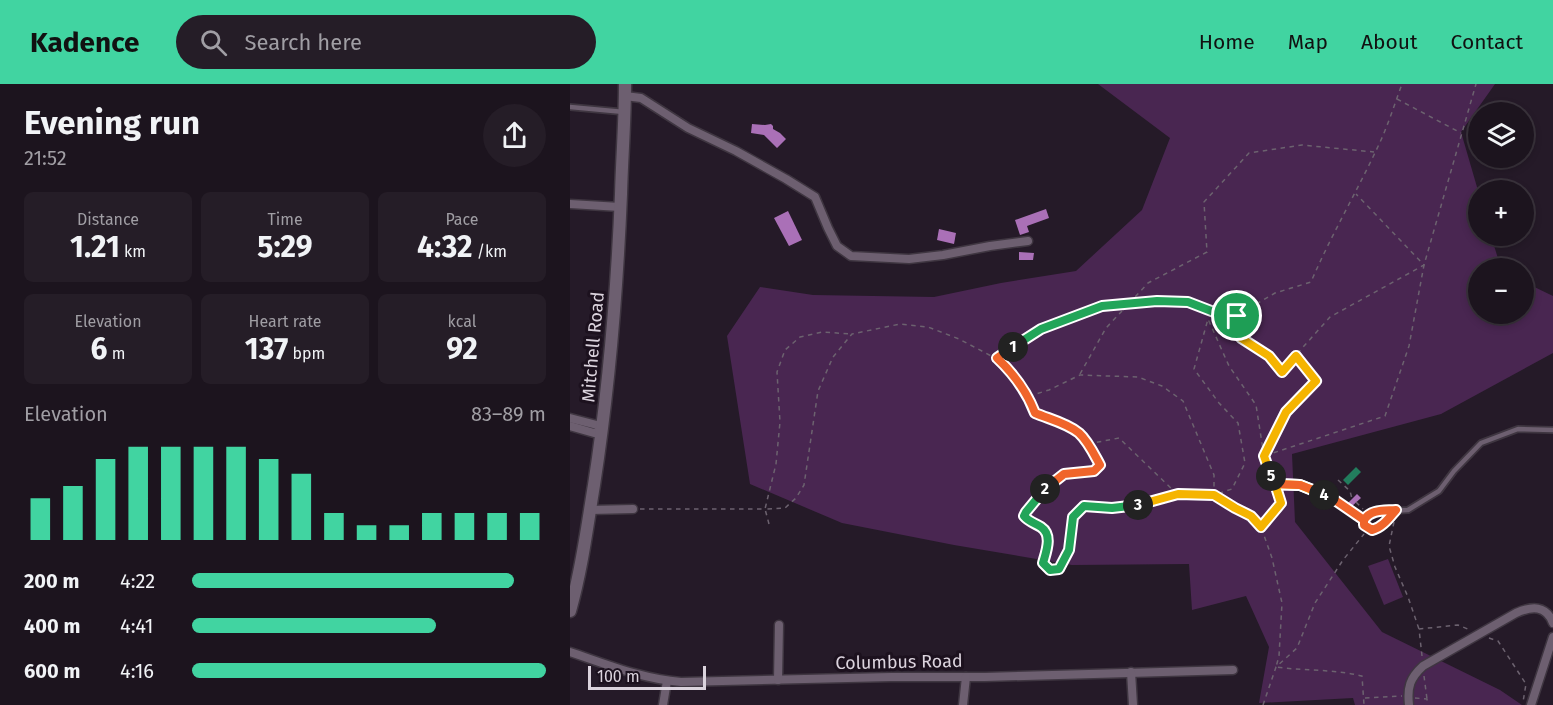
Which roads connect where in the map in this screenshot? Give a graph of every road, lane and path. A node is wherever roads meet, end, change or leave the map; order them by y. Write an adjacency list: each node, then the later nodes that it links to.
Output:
1 (1402, 84): 4 (path)
2 (1476, 84): 7 (path)
3 (625, 90): 6 (street, Mitchell Road); 12 (street)
4 (1396, 99): 7 (path); 8 (path)
5 (570, 107): 6 (lane)
6 (624, 112): 11 (street, Mitchell Road)
7 (1462, 133): 13 (path)
8 (1375, 153): 9 (path); 15 (path)
9 (1355, 193): 13 (path); 16 (path)
10 (570, 204): 11 (street)
11 (620, 207): 25 (street, Mitchell Road)
12 (1028, 241)
13 (1424, 265): 18 (path); 27 (path)
14 (1125, 304): 15 (path); 16 (path); 19 (path)
15 (1123, 310): 20 (path)
16 (1237, 316): 18 (path)
17 (852, 334): 19 (path); 35 (path); 35 (path)
18 (1296, 356): 27 (path)
19 (997, 358): 21 (path)
20 (1080, 375): 21 (path); 31 (path)
21 (1029, 396): 26 (path)
22 (570, 418): 25 (street)
23 (570, 426): 25 (street)
24 (1553, 430): 37 (lane)
25 (602, 431): 36 (street, Mitchell Road)
26 (1088, 444): 30 (path); 30 (path)
27 (1264, 456): 29 (path); 31 (path)
28 (1338, 480): 32 (path)
29 (1275, 484): 39 (path); 41 (path)
30 (1178, 494): 31 (path)
31 (1214, 495): 41 (path)
32 (1352, 499)
33 (1356, 502): 38 (path)
34 (633, 509): 35 (path); 36 (street)
35 (765, 509): 40 (path)
36 (590, 510): 43 (street, Mitchell Road)
37 (1396, 510): 38 (lane); 42 (lane); 46 (path)
38 (1368, 514): 39 (lane)
39 (1364, 520): 42 (lane)
40 (769, 524)
41 (1261, 527): 51 (path)
42 (1368, 528): 51 (path)
43 (570, 611)
44 (1553, 623): 47 (street)
45 (779, 625): 55 (street)
46 (1419, 629): 47 (path); 50 (path)
47 (1480, 634): 50 (street); 66 (path)
48 (1553, 636): 67 (street)
49 (570, 652): 56 (street, Columbus Road)
50 (1423, 666): 58 (path); 59 (street)
51 (1276, 667): 57 (path); 63 (path)
52 (1233, 670): 53 (street, Columbus Road)
53 (1131, 672): 54 (street, Columbus Road); 62 (street)
54 (966, 677): 55 (street, Columbus Road); 61 (street)
55 (778, 680): 56 (street, Columbus Road)
56 (668, 681): 60 (street)
57 (1364, 698): 59 (path); 64 (path)
58 (1427, 699): 59 (path); 65 (path)
59 (1408, 701)
60 (663, 705)
61 (963, 705)
62 (1133, 705)
63 (1263, 705)
64 (1364, 705)
65 (1427, 705)
66 (1522, 705)
67 (1531, 705)

